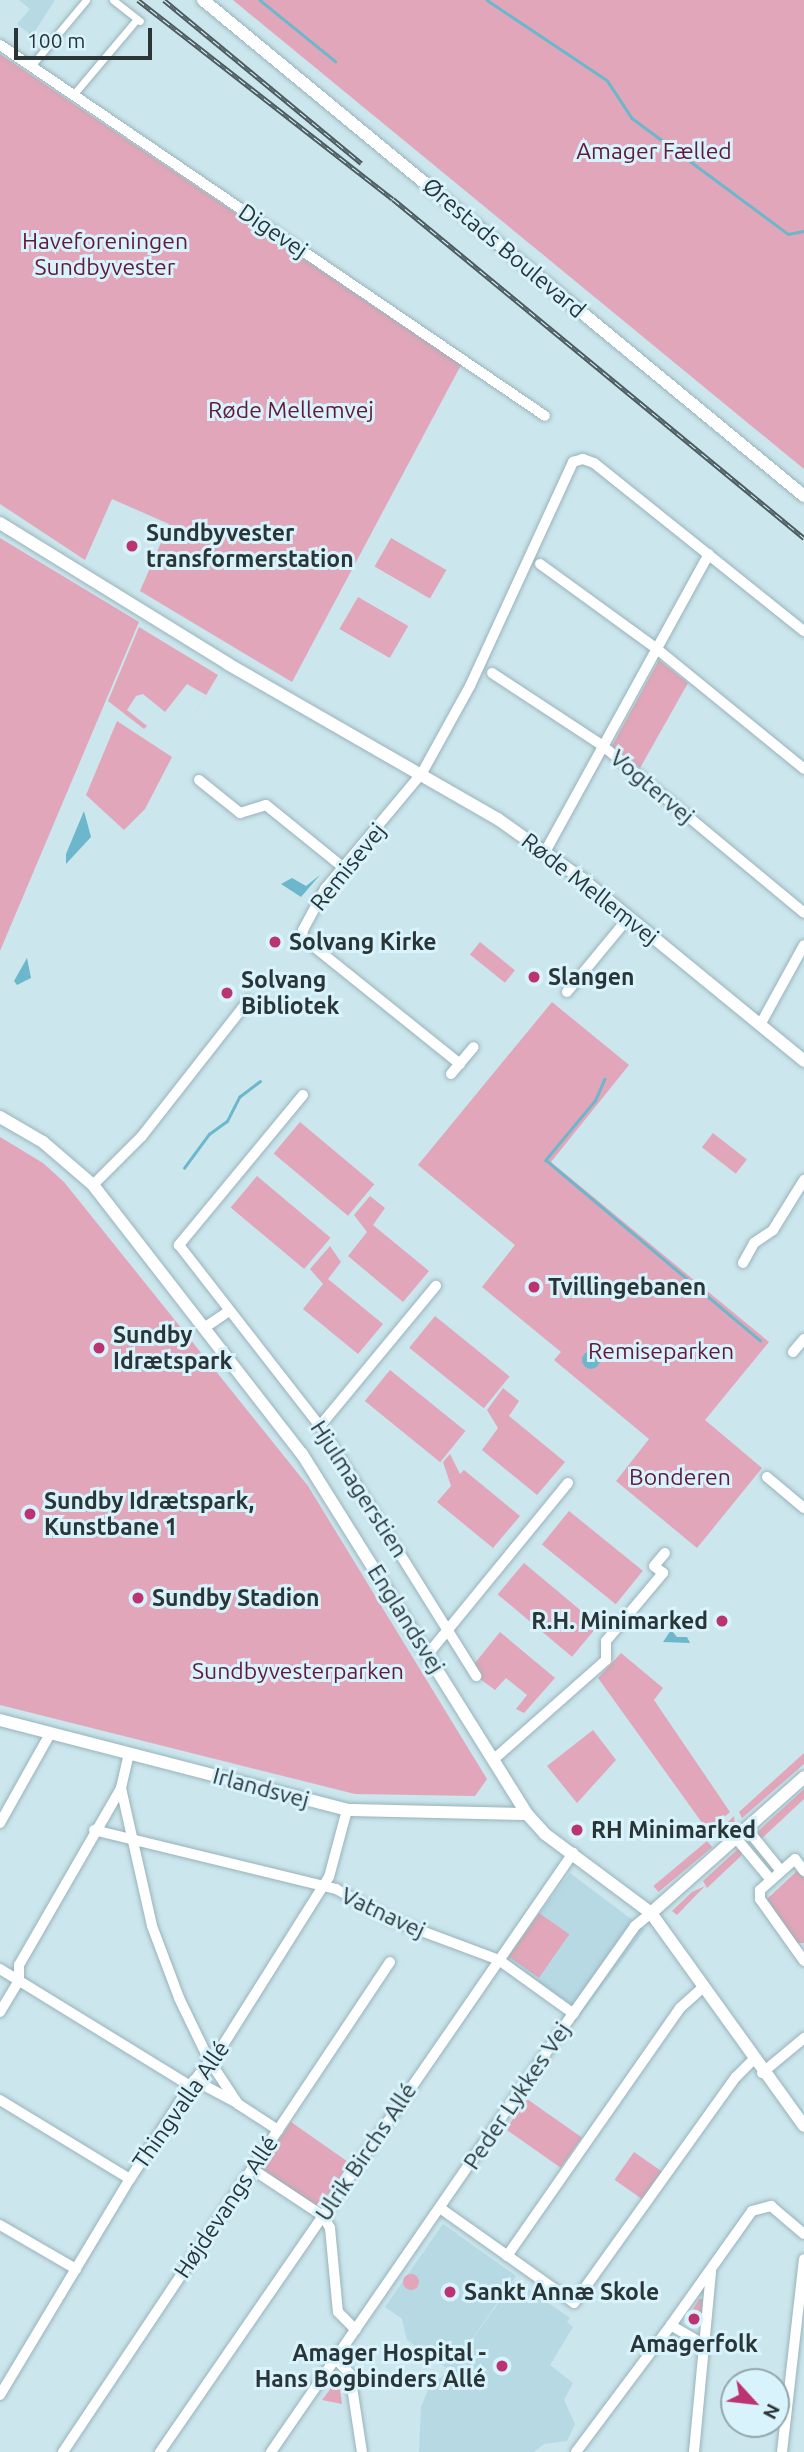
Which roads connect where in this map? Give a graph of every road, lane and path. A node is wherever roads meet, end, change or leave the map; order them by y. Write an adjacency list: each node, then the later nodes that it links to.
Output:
1 (86, 0): 5 (street)
2 (113, 0): 6 (street)
3 (203, 0): 8 (street, Ørestads Boulevard)
4 (0, 45): 5 (street, Digevej)
5 (31, 66): 6 (street, Digevej)
6 (73, 95): 7 (street, Digevej)
7 (545, 416)
8 (804, 496)
9 (0, 523): 17 (street, Røde Mellemvej)
10 (709, 554): 12 (street); 13 (street); 17 (street, Remisevej)
11 (540, 564): 13 (street)
12 (804, 631)
13 (657, 649): 15 (street); 16 (street)
14 (492, 673): 15 (street, Vogtervej)
15 (603, 747): 19 (street); 21 (street, Vogtervej)
16 (804, 769)
17 (422, 774): 19 (street, Røde Mellemvej); 20 (street, Remisevej)
18 (199, 780): 20 (street)
19 (545, 852): 22 (street, Røde Mellemvej)
20 (345, 869): 29 (street, Remisevej)
21 (804, 913)
22 (629, 917): 24 (street); 26 (street, Røde Mellemvej)
23 (804, 945): 26 (street)
24 (567, 992)
25 (248, 1001): 34 (street)
26 (760, 1025): 28 (street, Røde Mellemvej)
27 (474, 1047): 29 (street)
28 (804, 1061)
29 (460, 1064): 30 (street)
30 (451, 1074)
31 (303, 1095): 37 (street, Hjulmagerstien)
32 (0, 1117): 34 (street, Englandsvej)
33 (804, 1180): 35 (street)
34 (93, 1185): 38 (street, Englandsvej)
35 (743, 1263)
36 (436, 1286): 41 (street)
37 (229, 1311): 38 (street); 41 (street, Hjulmagerstien)
38 (204, 1328): 47 (street, Englandsvej)
39 (804, 1339): 40 (street)
40 (793, 1352)
41 (320, 1426): 46 (street, Hjulmagerstien)
42 (767, 1478): 44 (street)
43 (568, 1483): 46 (street)
44 (804, 1508)
45 (665, 1553): 52 (street)
46 (449, 1629): 47 (street); 48 (street, Hjulmagerstien)
47 (428, 1654): 52 (street, Englandsvej)
48 (476, 1676)
49 (0, 1720): 50 (street, Irlandsvej)
50 (50, 1734): 51 (street, Irlandsvej); 57 (street)
51 (129, 1754): 54 (street); 55 (street, Irlandsvej)
52 (493, 1760): 56 (street, Englandsvej)
53 (804, 1777): 58 (street, Peder Lykkes Vej)
54 (121, 1788): 59 (street); 61 (street)
55 (347, 1810): 56 (street, Irlandsvej); 66 (street, Thingvalla Allé)
56 (527, 1814): 62 (street, Englandsvej)
57 (0, 1823)
58 (747, 1829): 60 (street, Peder Lykkes Vej); 63 (street)
59 (94, 1830): 61 (street, Vatnavej); 72 (street)
60 (736, 1838): 65 (street); 67 (street, Peder Lykkes Vej)
61 (130, 1841): 66 (street, Vatnavej); 77 (street)
62 (573, 1853): 67 (street, Englandsvej); 68 (street, Ulrik Birchs Allé)
63 (781, 1871): 64 (street); 65 (street)
64 (804, 1871)
65 (771, 1880): 69 (street)
66 (322, 1887): 68 (street, Vatnavej); 77 (street, Thingvalla Allé)
67 (651, 1913): 73 (street, Englandsvej); 75 (street, Peder Lykkes Vej)
68 (499, 1960): 75 (street, Vatnavej); 88 (street, Ulrik Birchs Allé)
69 (804, 1961)
70 (390, 1962): 84 (street, Højdevangs Allé)
71 (0, 1969): 72 (street)
72 (19, 1980): 74 (street); 80 (street)
73 (702, 1988): 78 (street, Englandsvej); 91 (street)
74 (0, 2012)
75 (574, 2014): 87 (street, Peder Lykkes Vej)
76 (804, 2038): 79 (street)
77 (209, 2060): 80 (street, Thingvalla Allé); 82 (street)
78 (753, 2060): 79 (street, Englandsvej); 91 (street)
79 (762, 2073): 83 (street, Englandsvej)
80 (192, 2083): 82 (street); 86 (street, Thingvalla Allé)
81 (0, 2100): 86 (street)
82 (238, 2104): 84 (street)
83 (804, 2126)
84 (278, 2130): 85 (street, Højdevangs Allé)
85 (252, 2169): 88 (street); 100 (street, Højdevangs Allé)
86 (130, 2179): 93 (street, Thingvalla Allé)
87 (440, 2208): 91 (street); 96 (street, Peder Lykkes Vej)
88 (323, 2216): 96 (street); 101 (street, Ulrik Birchs Allé)
89 (0, 2225): 93 (street)
90 (804, 2234): 94 (street)
91 (507, 2256)
92 (804, 2259): 106 (street)
93 (76, 2269): 99 (street, Thingvalla Allé)
94 (711, 2270): 95 (street); 97 (street)
95 (671, 2325): 97 (street); 104 (street)
96 (356, 2330): 98 (street, Peder Lykkes Vej)
97 (705, 2345): 105 (street)
98 (336, 2359): 102 (street, Peder Lykkes Vej); 103 (street)
99 (0, 2395)
100 (63, 2452)
101 (160, 2452)
102 (271, 2452)
103 (362, 2452)
104 (576, 2452)
105 (694, 2452)
106 (782, 2452)

